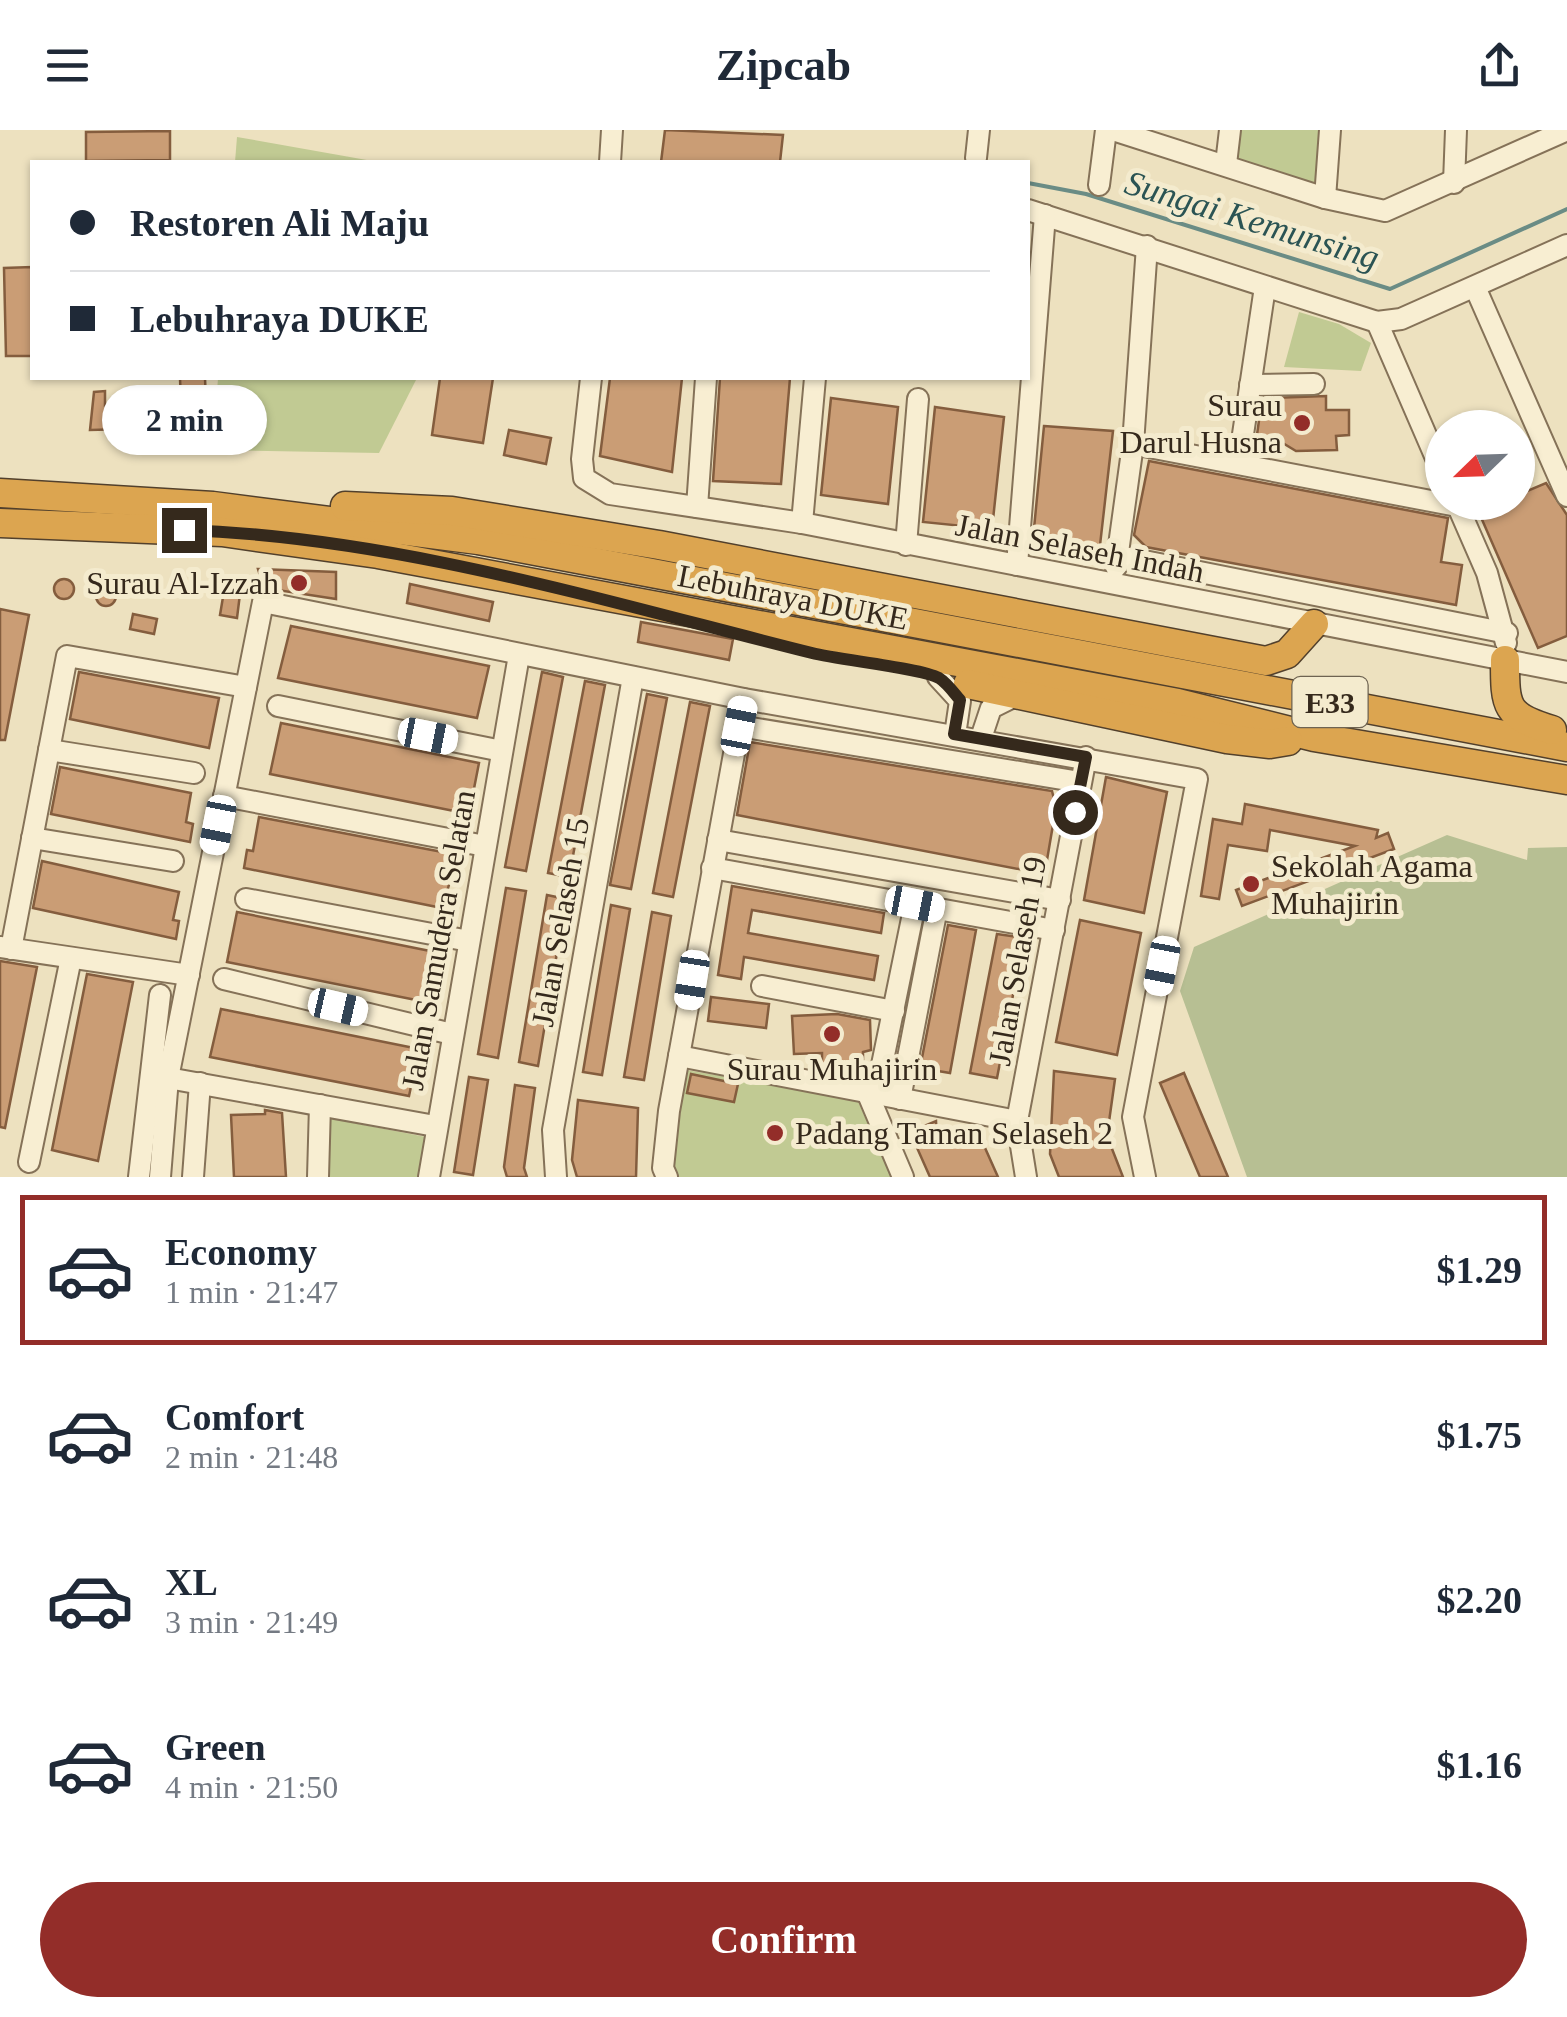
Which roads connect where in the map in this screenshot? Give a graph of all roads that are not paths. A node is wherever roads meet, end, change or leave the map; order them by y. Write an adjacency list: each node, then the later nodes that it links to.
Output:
1 (612, 130): 9 (street)
2 (979, 130): 8 (street)
3 (1110, 130): 10 (street); 12 (street)
4 (1230, 130): 10 (street)
5 (1330, 130): 13 (street)
6 (1456, 130): 11 (street)
7 (1566, 130): 11 (street)
8 (976, 158)
9 (610, 160)
10 (1226, 164): 13 (street)
11 (1454, 182): 13 (street)
12 (1099, 185)
13 (1325, 198)
14 (1036, 213): 16 (street); 20 (street)
15 (1567, 245): 18 (street)
16 (1147, 246): 17 (street); 29 (street)
17 (1265, 287): 19 (street); 26 (street)
18 (1475, 287): 19 (street); 32 (street)
19 (1377, 322): 28 (street)
20 (1030, 324)
21 (590, 380): 34 (street, Jalan Selaseh Indah)
22 (706, 380): 34 (street)
23 (815, 380): 38 (street)
24 (1027, 380): 41 (street)
25 (1314, 384): 26 (street)
26 (1250, 385): 30 (street)
27 (918, 399): 39 (street)
28 (1425, 433)
29 (1133, 444): 30 (street); 40 (street)
30 (1239, 461): 33 (street)
31 (0, 493): 35 (highway, Lebuhraya DUKE / E33)
32 (1567, 496)
33 (1425, 498)
34 (697, 507): 38 (street, Jalan Selaseh Indah)
35 (295, 516): 44 (highway); 59 (highway, Lebuhraya DUKE / E33)
36 (1462, 520): 45 (street)
37 (0, 523): 43 (highway, Lebuhraya DUKE / E33)
38 (802, 523): 39 (street, Jalan Selaseh Indah)
39 (906, 544): 41 (street, Jalan Selaseh Indah)
40 (1119, 556): 42 (street); 45 (street, Jalan Selaseh Indah)
41 (1017, 565): 42 (street, Jalan Selaseh Indah)
42 (1112, 586): 44 (street, Jalan Selaseh Indah)
43 (587, 594): 49 (highway); 57 (highway, Lebuhraya DUKE / E33)
44 (1314, 624): 45 (street, Jalan Selaseh Indah)
45 (1506, 647): 47 (street, Jalan Selaseh Indah); 56 (highway)
46 (519, 655): 48 (street); 50 (street); 61 (street, Jalan Samudera Selatan)
47 (1567, 672)
48 (634, 677): 52 (street); 100 (street, Jalan Selaseh 15)
49 (938, 677): 51 (highway); 55 (street)
50 (246, 687): 60 (street); 66 (street)
51 (1017, 695): 57 (highway); 58 (street)
52 (744, 698): 54 (street); 55 (street)
53 (278, 706): 61 (street)
54 (739, 726): 65 (street); 68 (street)
55 (954, 734): 58 (street)
56 (1567, 735)
57 (1314, 737): 64 (highway, Lebuhraya DUKE / E33)
58 (980, 738): 62 (street)
59 (1567, 747)
60 (49, 750): 63 (street); 67 (street)
61 (502, 751): 69 (street, Jalan Samudera Selatan)
62 (1086, 757): 65 (street, Jalan Selaseh 19); 104 (street)
63 (194, 773)
64 (1567, 780)
65 (1080, 782): 73 (street, Jalan Selaseh 19)
66 (224, 796): 69 (street); 80 (street)
67 (32, 838): 70 (street); 78 (street)
68 (718, 840): 71 (street); 73 (street)
69 (485, 846): 77 (street, Jalan Samudera Selatan)
70 (173, 861)
71 (712, 868): 74 (street); 86 (street)
72 (246, 898): 77 (street)
73 (1060, 900): 76 (street, Jalan Selaseh 19)
74 (915, 904): 75 (street); 84 (street)
75 (937, 908): 76 (street); 90 (street)
76 (1054, 930): 92 (street, Jalan Selaseh 19)
77 (469, 941): 85 (street, Jalan Samudera Selatan)
78 (5, 948): 79 (street)
79 (71, 958): 80 (street); 94 (street)
80 (189, 975): 87 (street)
81 (224, 979): 85 (street)
82 (762, 986): 84 (street)
83 (160, 995): 95 (street)
84 (894, 1011): 89 (street)
85 (452, 1034): 93 (street, Jalan Samudera Selatan)
86 (679, 1056): 89 (street); 101 (street)
87 (168, 1078): 88 (street); 96 (street)
88 (200, 1084): 91 (street); 97 (street)
89 (872, 1093): 90 (street); 102 (street)
90 (900, 1099): 92 (street)
91 (320, 1104): 93 (street); 98 (street)
92 (1017, 1121): 103 (street, Jalan Selaseh 19)
93 (436, 1126): 99 (street, Jalan Samudera Selatan)
94 (29, 1162)
95 (138, 1177)
96 (160, 1177)
97 (193, 1177)
98 (318, 1177)
99 (430, 1177)
100 (556, 1177)
101 (667, 1177)
102 (903, 1177)
103 (1026, 1177)
104 (1145, 1177)

